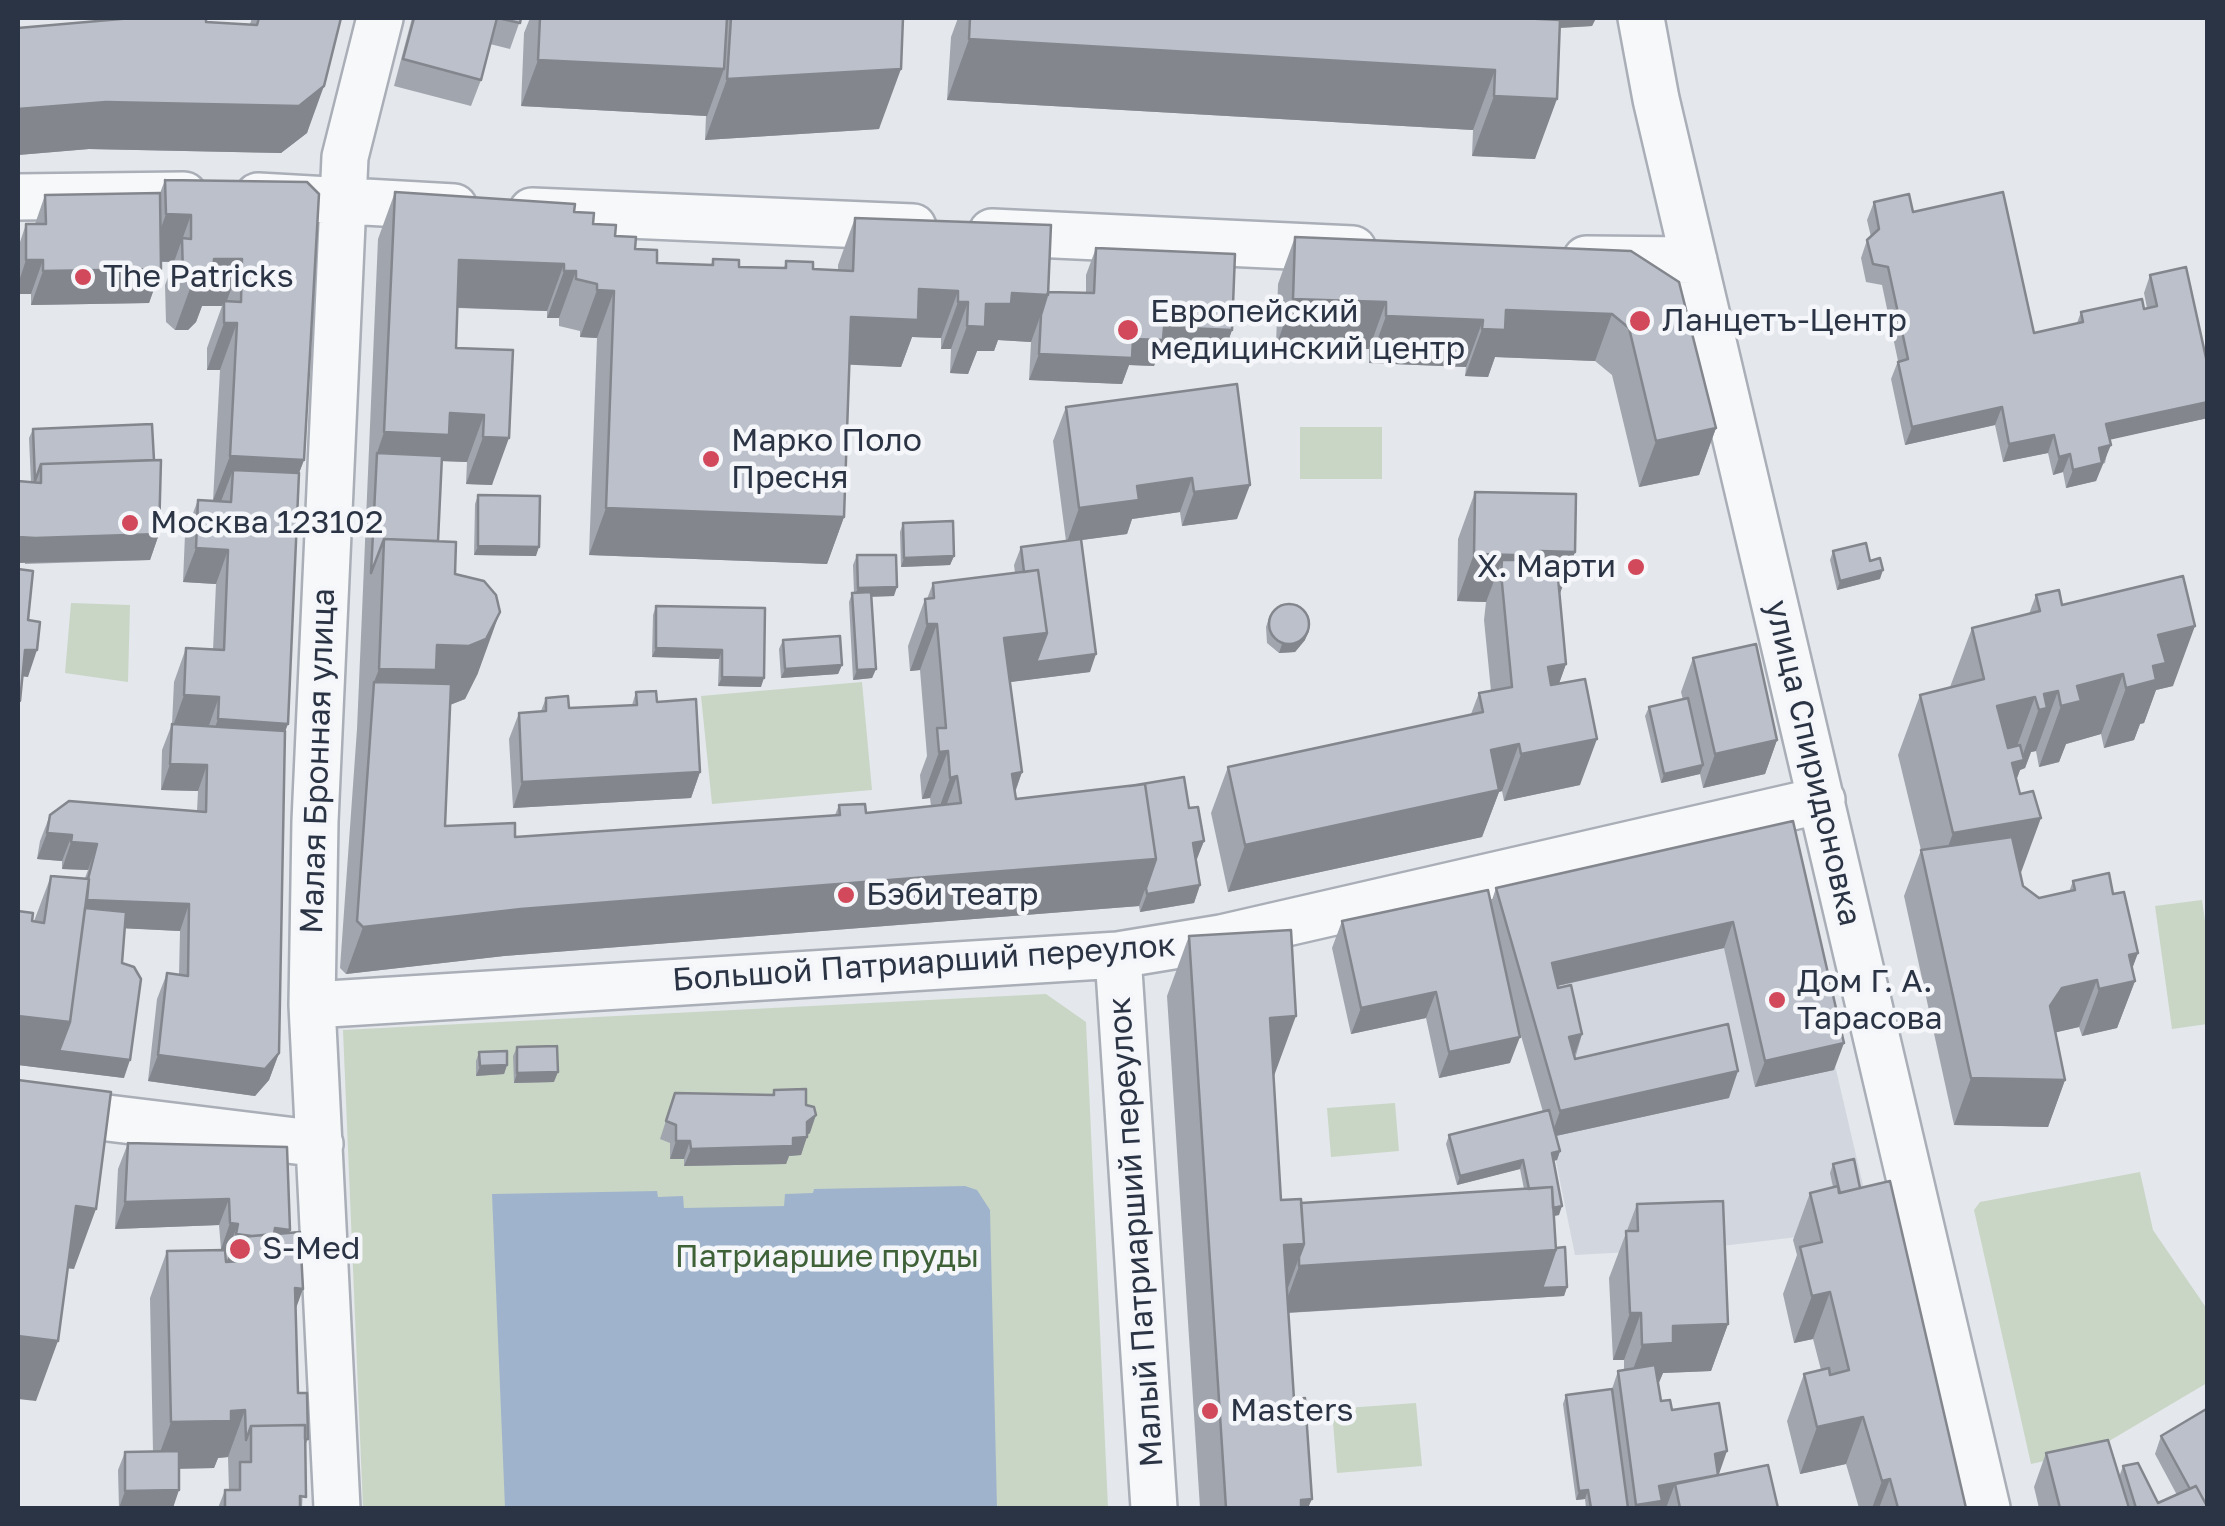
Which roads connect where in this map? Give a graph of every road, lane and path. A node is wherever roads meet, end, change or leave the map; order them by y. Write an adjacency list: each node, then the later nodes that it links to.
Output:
1 (380, 18): 4 (street, Малая Бронная улица)
2 (1641, 18): 7 (street, улица Спиридоновка)
3 (18, 197): 4 (street)
4 (342, 200): 5 (street); 10 (street, Малая Бронная улица)
5 (1404, 251)
6 (1542, 257): 7 (street)
7 (1694, 260): 8 (street, улица Спиридоновка)
8 (1822, 800): 9 (street, Большой Патриарший переулок); 15 (street, улица Спиридоновка)
9 (1118, 955): 10 (street, Большой Патриарший переулок); 14 (street, Малый Патриарший переулок)
10 (312, 1005): 12 (street, Малая Бронная улица)
11 (18, 1108): 12 (street)
12 (320, 1144): 13 (street, Малая Бронная улица)
13 (337, 1508)
14 (1154, 1508)
15 (1987, 1508)

